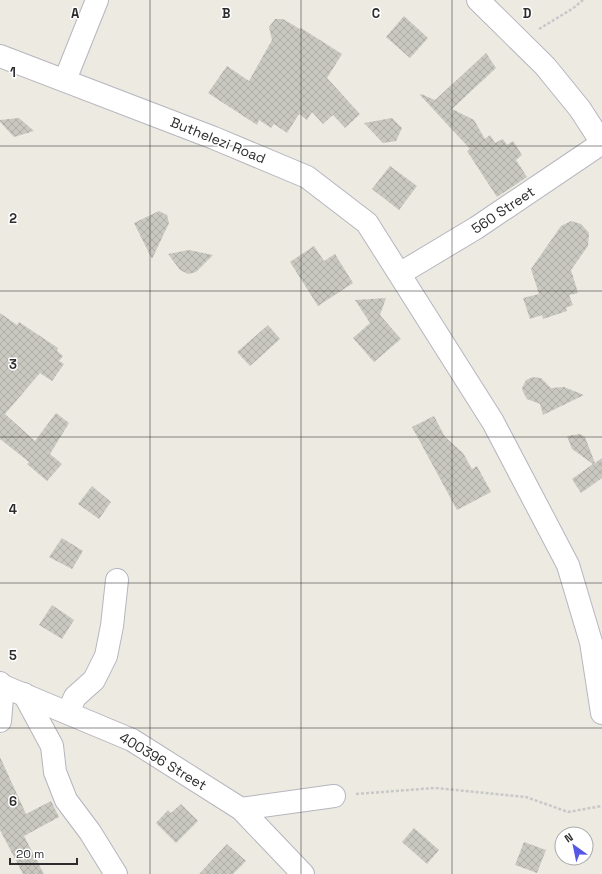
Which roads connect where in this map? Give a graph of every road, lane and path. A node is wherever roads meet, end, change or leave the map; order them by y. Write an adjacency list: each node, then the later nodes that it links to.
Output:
1 (97, 0): 6 (street)
2 (478, 0): 4 (street)
3 (583, 0): 4 (path)
4 (520, 41): 7 (street)
5 (0, 56): 6 (street, Buthelezi Road)
6 (65, 80): 8 (street, Buthelezi Road)
7 (602, 143): 8 (street, 560 Street)
8 (401, 273): 13 (street, Buthelezi Road)
9 (117, 580): 12 (street)
10 (2, 684): 11 (street, 400396 Street); 14 (street)
11 (24, 694): 12 (street, 400396 Street); 18 (street)
12 (68, 712): 17 (street, 400396 Street)
13 (602, 712)
14 (0, 721)
15 (334, 796): 16 (path); 17 (street)
16 (602, 806)
17 (242, 809): 19 (street, 400396 Street)
18 (116, 874)
19 (303, 874)

